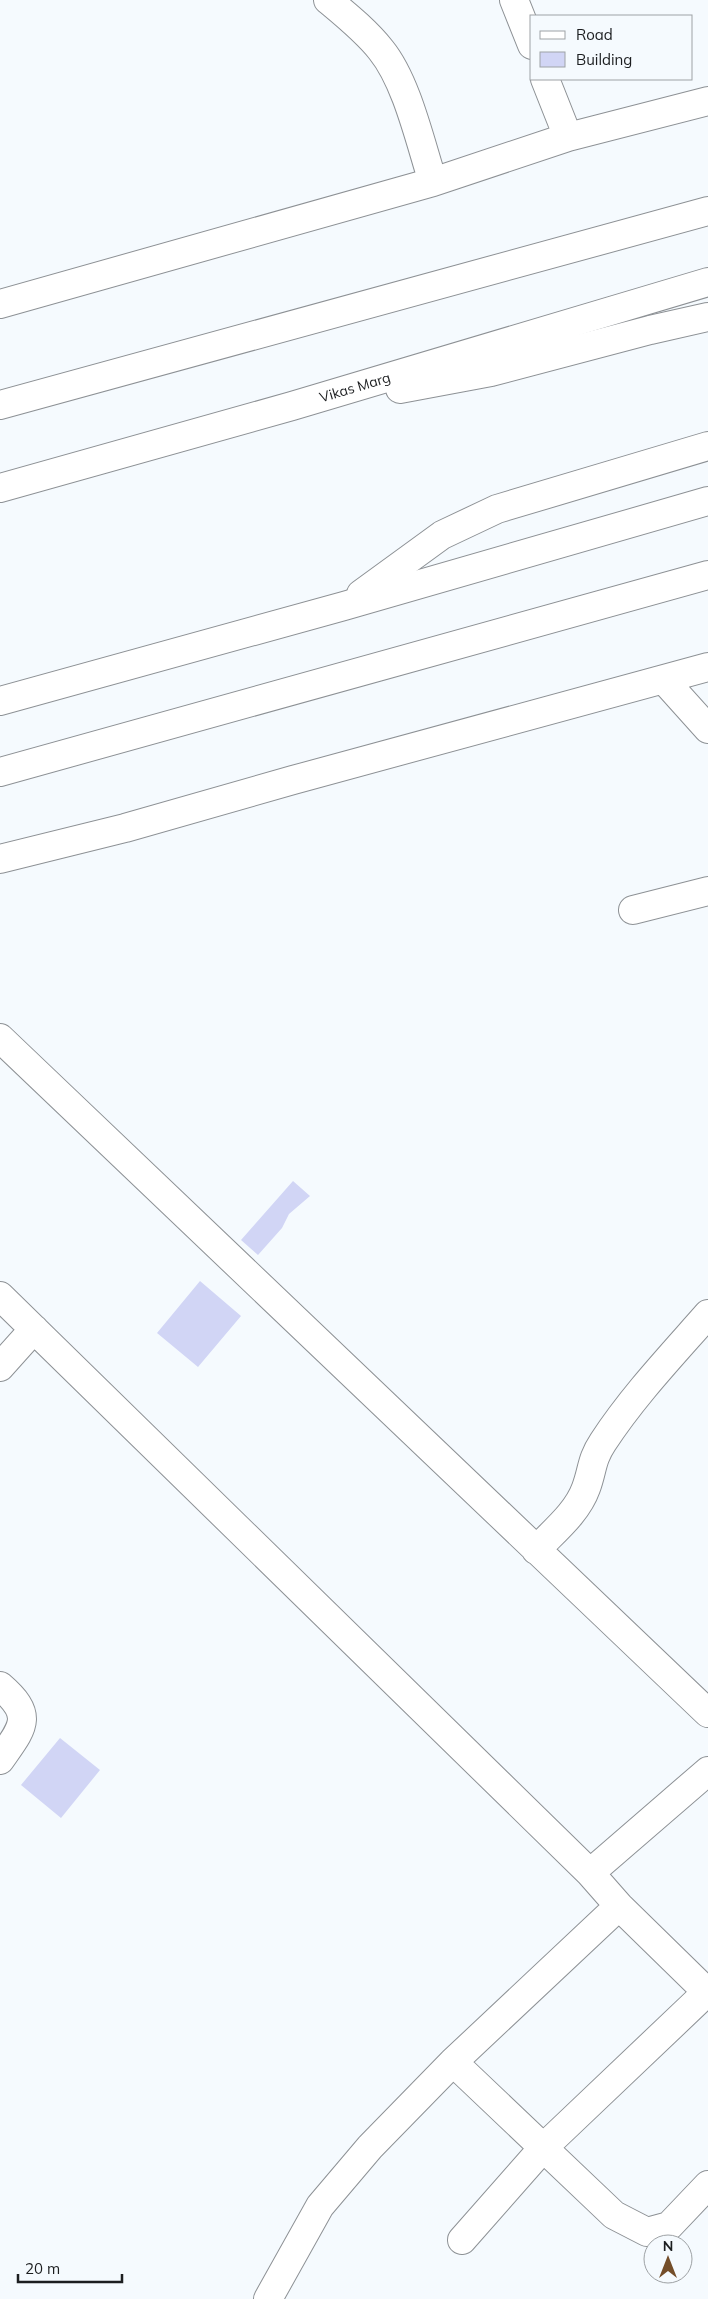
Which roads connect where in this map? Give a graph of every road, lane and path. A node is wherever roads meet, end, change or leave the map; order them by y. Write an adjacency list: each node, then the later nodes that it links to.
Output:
1 (328, 0): 7 (street)
2 (514, 0): 3 (street)
3 (530, 40)
4 (545, 80): 6 (street)
5 (708, 100): 6 (street)
6 (568, 137): 7 (street)
7 (433, 182): 10 (street)
8 (708, 211): 12 (street)
9 (708, 282): 13 (street, Vikas Marg)
10 (0, 304)
11 (708, 318): 13 (street)
12 (0, 405)
13 (292, 406): 15 (street, Vikas Marg)
14 (708, 446): 18 (street)
15 (0, 488)
16 (708, 501): 18 (street)
17 (708, 575): 23 (street)
18 (344, 606): 21 (street)
19 (708, 667): 20 (street)
20 (664, 680): 22 (street); 24 (street)
21 (0, 701)
22 (708, 729)
23 (0, 772)
24 (0, 859)
25 (708, 891): 26 (street)
26 (633, 910)
27 (0, 1038): 32 (street)
28 (0, 1296): 30 (street)
29 (708, 1314): 32 (street)
30 (34, 1330): 31 (street); 37 (street)
31 (0, 1367)
32 (536, 1550): 34 (street)
33 (0, 1686): 35 (street)
34 (708, 1713)
35 (0, 1760)
36 (708, 1771): 37 (street)
37 (590, 1874): 38 (street)
38 (618, 1906): 39 (street); 40 (street)
39 (708, 1992): 41 (street)
40 (453, 2062): 41 (street); 44 (street)
41 (543, 2148): 42 (street); 43 (street)
42 (708, 2185)
43 (462, 2240)
44 (268, 2299)

